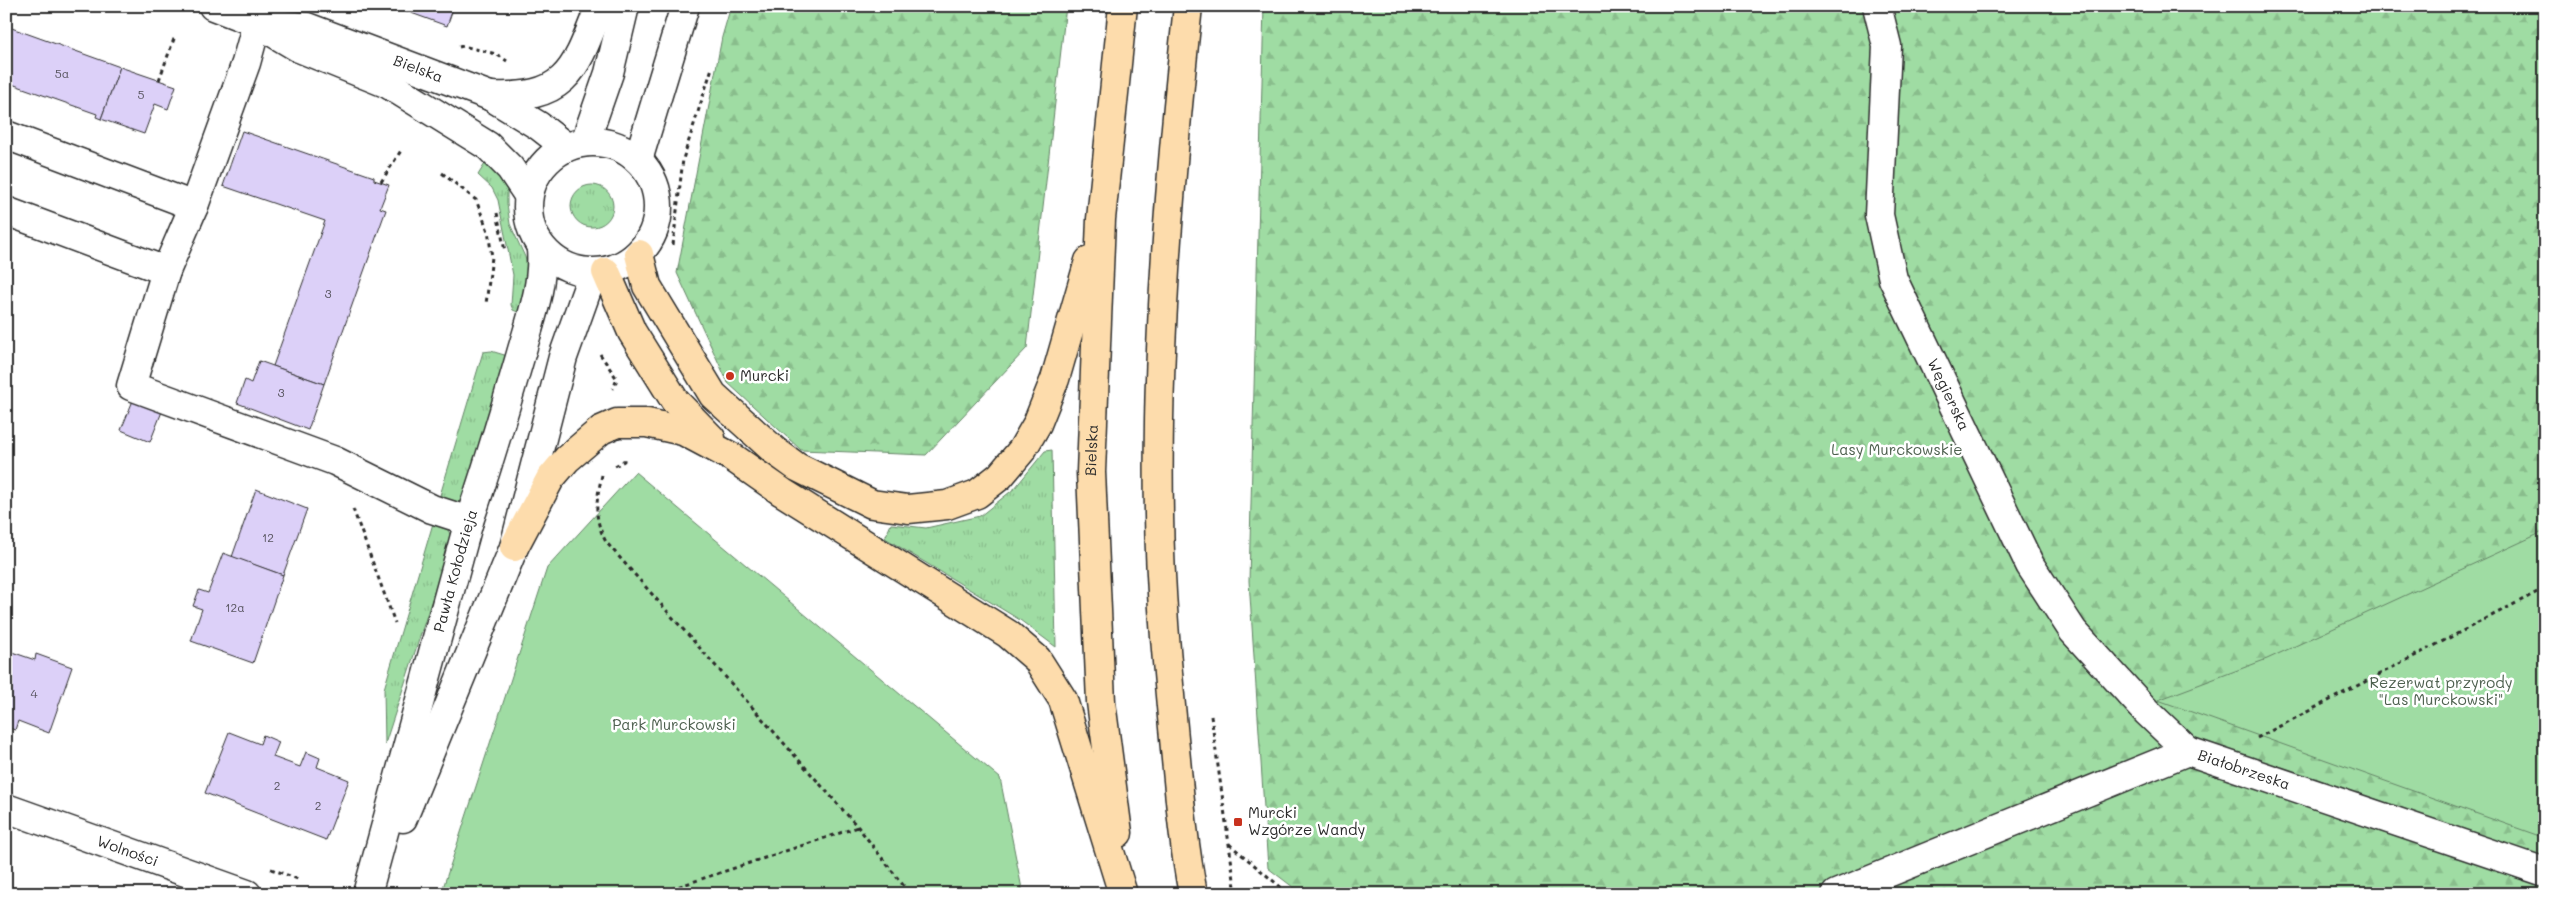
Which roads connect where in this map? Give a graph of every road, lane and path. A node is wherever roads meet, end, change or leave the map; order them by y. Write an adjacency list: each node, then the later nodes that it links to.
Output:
1 (213, 6): 8 (street, Bielska)
2 (600, 6): 12 (street)
3 (625, 6): 14 (street)
4 (685, 6): 16 (street)
5 (1123, 6): 23 (main road, Bielska)
6 (1188, 6): 53 (main road)
7 (1877, 6): 42 (street, Węgierska)
8 (257, 23): 12 (street, Bielska); 19 (street, Bielska); 20 (street)
9 (175, 36): 11 (path)
10 (712, 68): 24 (path)
11 (159, 80)
12 (490, 96): 14 (street, Bielska)
13 (6, 135): 20 (street)
14 (575, 145): 16 (street); 19 (street)
15 (402, 149): 18 (path)
16 (638, 160): 26 (street)
17 (442, 173): 30 (path)
18 (381, 182)
19 (528, 195): 25 (street)
20 (194, 206): 28 (street)
21 (495, 209): 27 (path)
22 (6, 211): 28 (street)
23 (1101, 219): 26 (main road); 52 (main road, Bielska)
24 (674, 246)
25 (542, 249): 29 (street); 36 (street, Pawła Kołodzieja)
26 (639, 254): 29 (street)
27 (506, 261)
28 (166, 271): 34 (street)
29 (599, 273): 33 (main road); 37 (street)
30 (486, 304)
31 (598, 352): 32 (path)
32 (612, 392)
33 (732, 457): 37 (main road); 52 (main road)
34 (335, 461): 36 (street); 39 (path)
35 (602, 473): 44 (path)
36 (469, 521): 48 (street, Pawła Kołodzieja)
37 (514, 548): 49 (street)
38 (2545, 588): 41 (path)
39 (395, 624)
40 (1211, 716): 45 (path)
41 (2252, 741)
42 (2188, 751): 46 (street, Białobrzeska); 56 (street, Białobrzeska)
43 (6, 808): 47 (street, Wolności)
44 (858, 827): 50 (path); 51 (path)
45 (1229, 844): 54 (path); 55 (path)
46 (2545, 872)
47 (248, 894)
48 (367, 894)
49 (372, 894)
50 (656, 894)
51 (910, 894)
52 (1124, 894)
53 (1193, 894)
54 (1236, 894)
55 (1290, 894)
56 (1836, 894)

